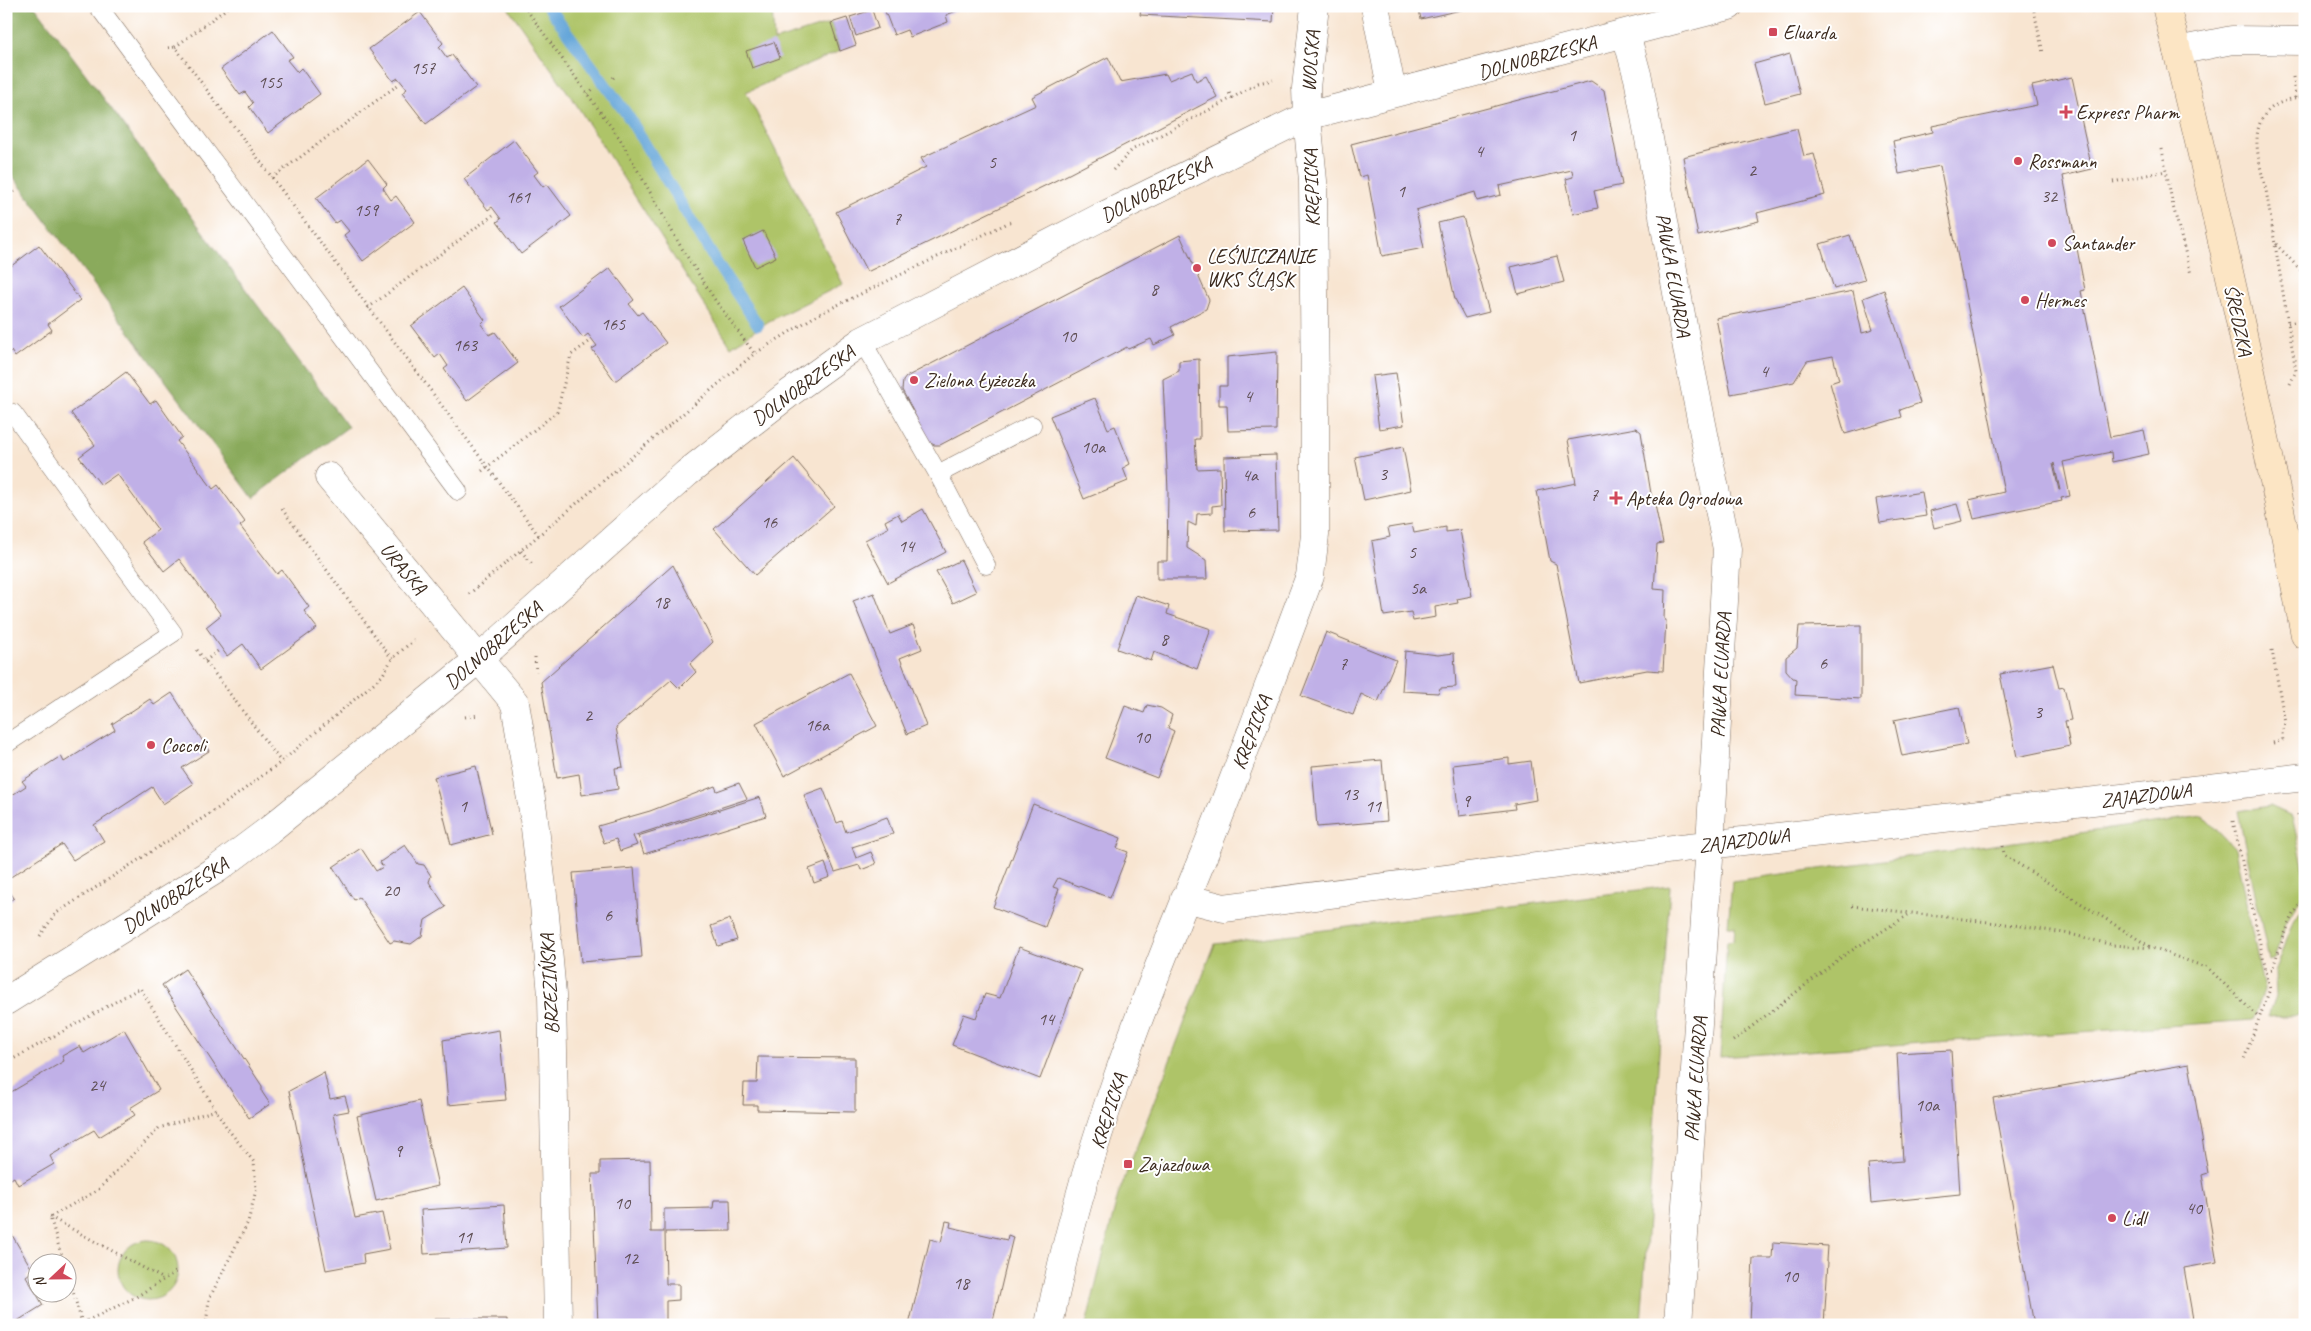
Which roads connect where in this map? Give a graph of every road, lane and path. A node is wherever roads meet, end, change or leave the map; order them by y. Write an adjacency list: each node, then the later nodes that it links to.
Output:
1 (98, 6): 45 (lane)
2 (230, 6): 11 (path)
3 (524, 6): 19 (path)
4 (1315, 6): 21 (street, WOLSKA)
5 (1375, 6): 18 (street)
6 (1729, 6): 9 (street, DOLNOBRZESKA)
7 (2033, 6): 14 (path)
8 (2166, 6): 13 (main road, ŚREDZKA)
9 (1626, 34): 18 (street, DOLNOBRZESKA); 64 (street, PAWŁA ELUARDA)
10 (2305, 40): 13 (street)
11 (175, 47): 12 (path); 24 (path)
12 (167, 48)
13 (2177, 51): 50 (main road, ŚREDZKA)
14 (2043, 53)
15 (399, 84): 24 (path)
16 (594, 88): 19 (path)
17 (1228, 91): 22 (path)
18 (1392, 92): 21 (street, DOLNOBRZESKA)
19 (588, 94): 38 (path)
20 (2305, 96): 30 (path)
21 (1307, 116): 36 (street, DOLNOBRZESKA); 67 (street, KRĘPICKA)
22 (1113, 170)
23 (2166, 171): 25 (path)
24 (272, 178): 33 (path)
25 (2113, 182)
26 (15, 191): 27 (path)
27 (6, 198)
28 (2173, 206): 32 (path)
29 (493, 215): 33 (path)
30 (2275, 243): 31 (path); 35 (path)
31 (2305, 275)
32 (2192, 279)
33 (368, 308): 42 (path)
34 (2305, 320): 35 (path)
35 (2288, 323): 39 (path)
36 (862, 341): 43 (lane); 55 (street, DOLNOBRZESKA)
37 (588, 342): 42 (path)
38 (754, 354)
39 (2296, 371)
40 (6, 418): 49 (lane)
41 (1032, 425): 43 (lane)
42 (487, 467): 47 (path)
43 (938, 474): 48 (lane)
44 (329, 477): 55 (street, URASKA)
45 (458, 490)
46 (282, 509): 54 (path)
47 (538, 536)
48 (986, 565)
49 (173, 633): 56 (path); 57 (lane)
50 (2305, 635)
51 (418, 636): 54 (path)
52 (2270, 643): 58 (path)
53 (218, 651): 56 (path)
54 (392, 658): 59 (path)
55 (480, 658): 73 (street, DOLNOBRZESKA); 87 (street, BRZEZIŃSKA)
56 (205, 661): 59 (path)
57 (6, 744)
58 (2284, 746)
59 (281, 762): 69 (path)
60 (2305, 777): 61 (street, ZAJAZDOWA)
61 (2226, 785): 63 (street, ZAJAZDOWA); 72 (path)
62 (2297, 806): 65 (path)
63 (1999, 811): 64 (street, ZAJAZDOWA); 71 (path)
64 (1710, 844): 67 (street, ZAJAZDOWA); 75 (street, PAWŁA ELUARDA)
65 (2305, 848)
66 (2305, 897): 72 (path)
67 (1185, 898): 88 (street, KRĘPICKA)
68 (1852, 906): 70 (path)
69 (55, 914)
70 (1909, 914): 71 (path); 75 (path)
71 (2152, 948): 74 (path)
72 (2266, 971): 74 (path)
73 (6, 1001)
74 (2259, 1018): 76 (path)
75 (1697, 1040): 89 (street, PAWŁA ELUARDA)
76 (2244, 1059)
77 (6, 1063): 78 (path)
78 (216, 1110): 79 (path); 86 (path)
79 (50, 1218): 80 (path); 82 (path)
80 (61, 1254)
81 (177, 1271): 82 (path)
82 (164, 1279): 84 (path)
83 (77, 1304): 84 (path)
84 (82, 1323): 85 (path)
85 (78, 1325)
86 (206, 1325)
87 (558, 1325)
88 (1049, 1325)
89 (1678, 1325)

